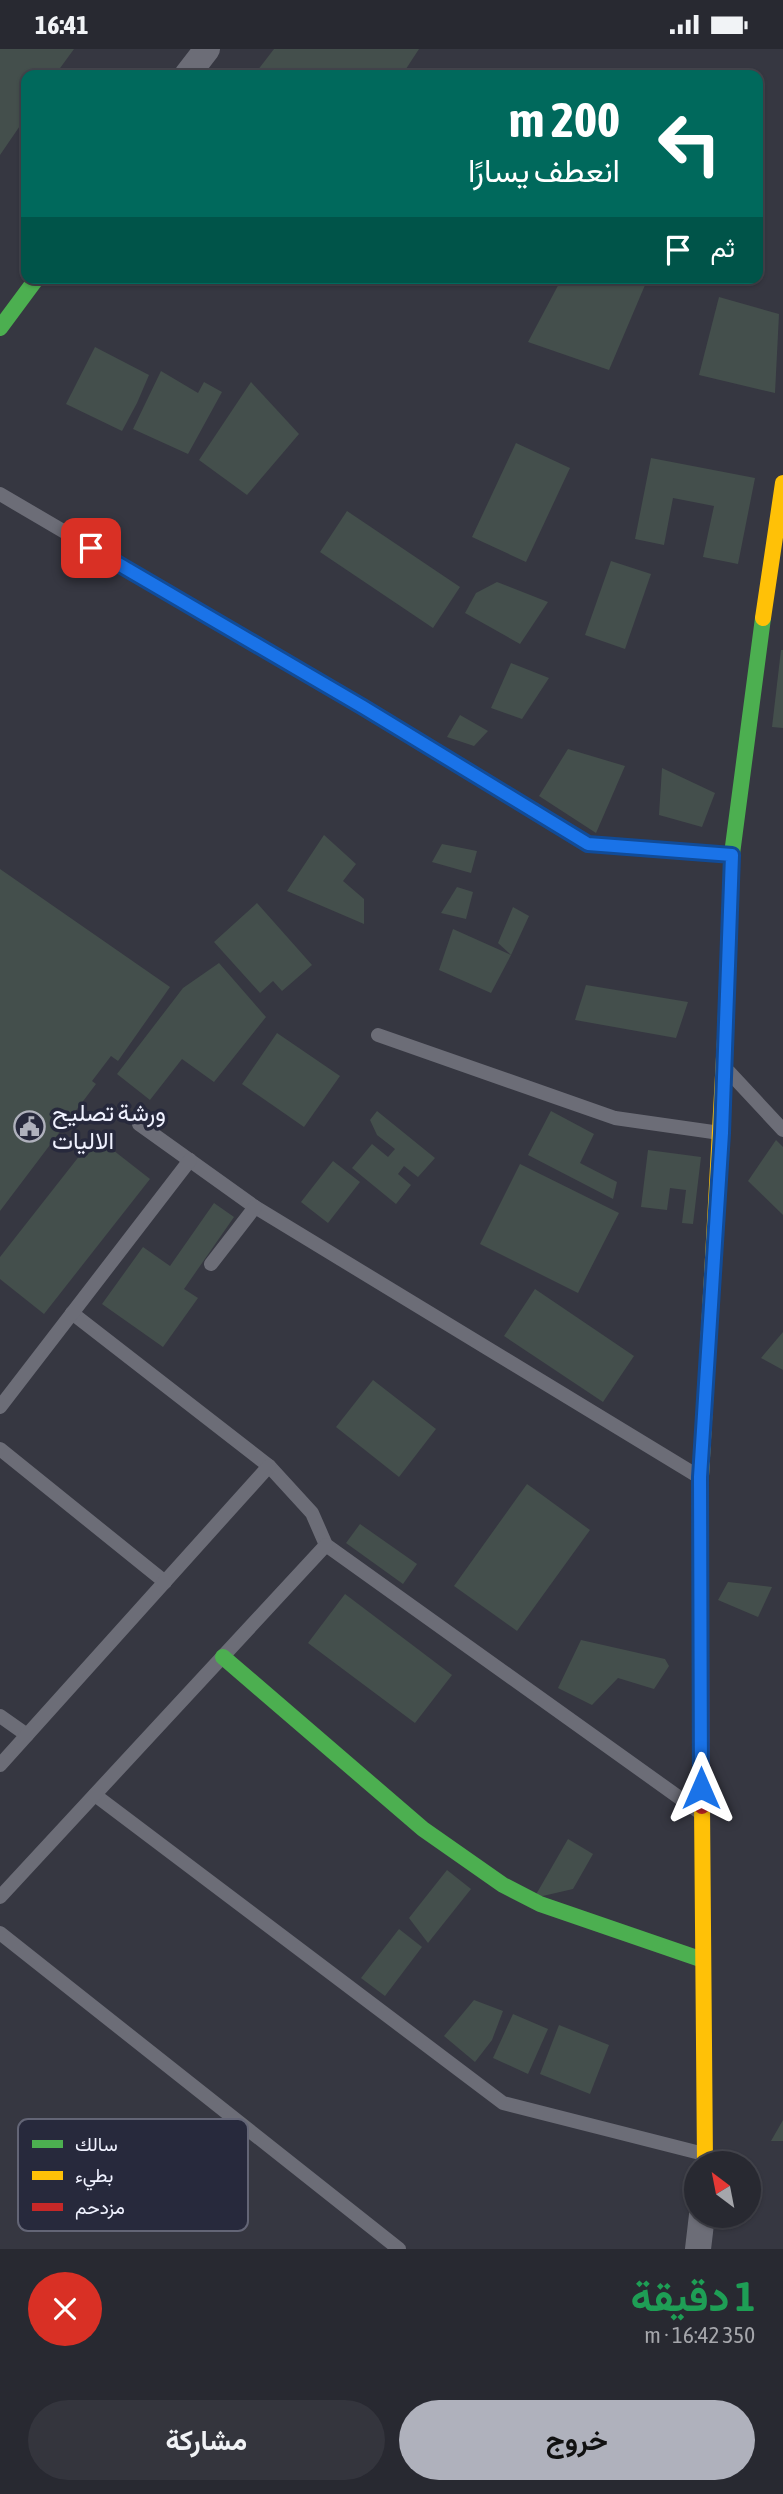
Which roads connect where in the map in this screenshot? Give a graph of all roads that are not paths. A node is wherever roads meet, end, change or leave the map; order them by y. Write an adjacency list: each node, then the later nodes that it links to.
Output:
1 (207, 49): 2 (street)
2 (191, 70)
3 (33, 284): 4 (street)
4 (0, 328)
5 (783, 483): 7 (street)
6 (0, 494): 8 (lane)
7 (779, 525): 8 (street)
8 (732, 855): 10 (street)
9 (378, 1035): 13 (lane)
10 (723, 1065): 12 (lane); 13 (street)
11 (139, 1123): 14 (lane)
12 (783, 1130)
13 (722, 1133): 21 (street)
14 (190, 1160): 15 (lane); 17 (lane)
15 (255, 1207): 16 (lane); 21 (lane)
16 (211, 1264)
17 (72, 1313): 18 (lane); 20 (lane)
18 (0, 1407)
19 (0, 1448): 23 (lane)
20 (269, 1466): 22 (lane); 23 (lane)
21 (700, 1477): 29 (street)
22 (326, 1545): 24 (lane); 29 (lane)
23 (165, 1582): 26 (lane)
24 (223, 1657): 28 (lane); 32 (street)
25 (0, 1717): 26 (lane)
26 (27, 1735): 27 (lane)
27 (0, 1765)
28 (94, 1795): 30 (lane); 36 (lane)
29 (702, 1814): 32 (street)
30 (0, 1897)
31 (0, 1933): 33 (lane)
32 (703, 1960): 35 (street)
33 (235, 2119)
34 (248, 2129): 38 (lane)
35 (705, 2151)
36 (684, 2153)
37 (700, 2228): 39 (street)
38 (399, 2249)
39 (698, 2249)

